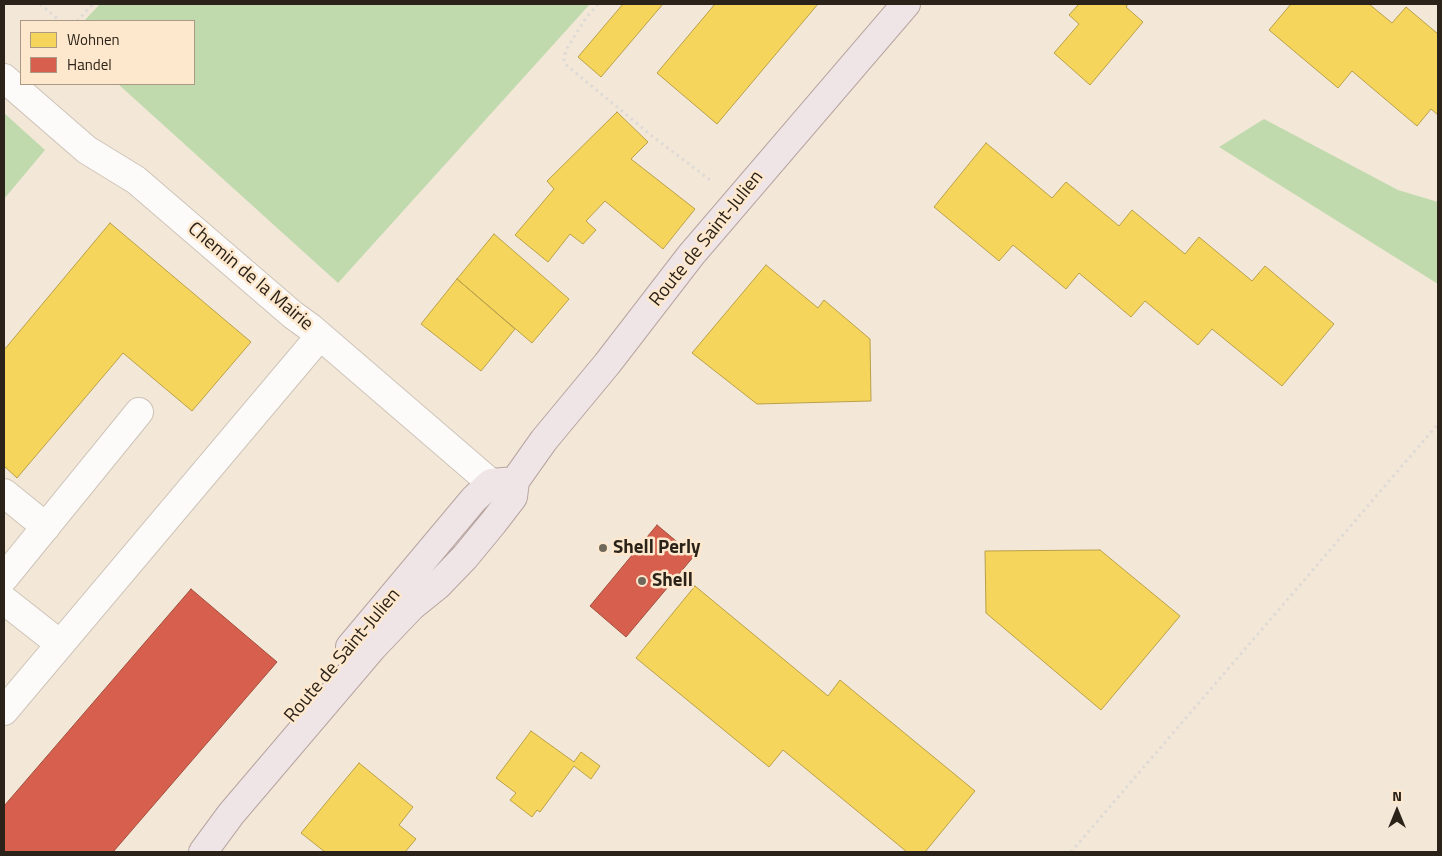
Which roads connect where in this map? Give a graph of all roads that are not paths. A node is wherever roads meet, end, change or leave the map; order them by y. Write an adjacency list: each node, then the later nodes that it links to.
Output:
1 (906, 4): 5 (main road, Route de Saint-Julien)
2 (4, 78): 3 (street, Chemin de la Mairie)
3 (320, 336): 5 (street, Chemin de la Mairie); 10 (street)
4 (139, 412): 7 (street)
5 (503, 482): 12 (main road, Route de Saint-Julien); 13 (main road, Route de Saint-Julien)
6 (4, 494): 7 (street)
7 (46, 527): 8 (street)
8 (4, 578)
9 (4, 600): 10 (street)
10 (60, 644): 11 (street)
11 (4, 711)
12 (186, 852)
13 (203, 852)

